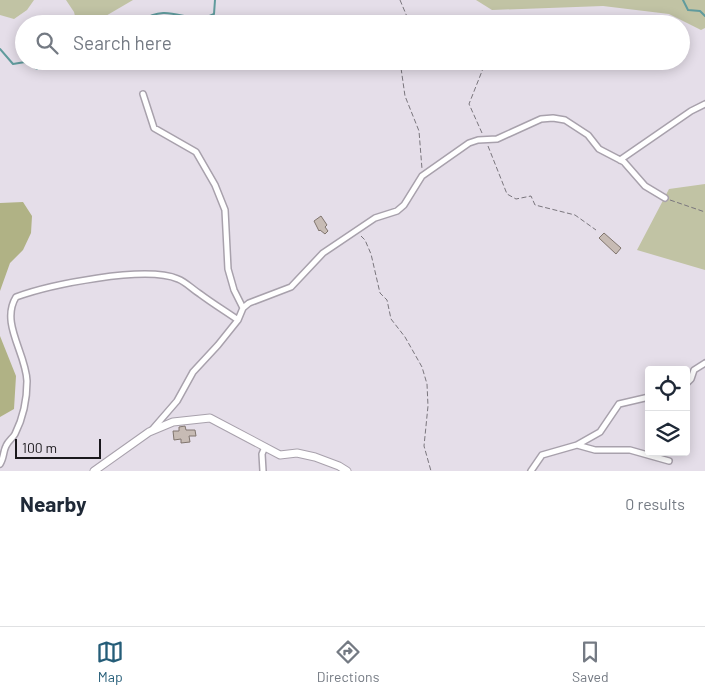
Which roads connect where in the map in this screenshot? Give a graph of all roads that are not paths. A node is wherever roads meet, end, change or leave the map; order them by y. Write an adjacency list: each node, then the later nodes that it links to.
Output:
1 (143, 94): 5 (street)
2 (705, 104): 3 (street)
3 (620, 160): 4 (street); 5 (street)
4 (665, 198)
5 (243, 308): 6 (street)
6 (238, 320): 10 (street); 14 (street)
7 (705, 362): 8 (street)
8 (690, 380)
9 (645, 398): 11 (street)
10 (149, 432): 12 (street); 15 (street)
11 (577, 445): 13 (street); 18 (street)
12 (265, 447): 16 (street); 17 (street)
13 (669, 461)
14 (0, 464)
15 (94, 471)
16 (263, 471)
17 (347, 471)
18 (531, 471)

